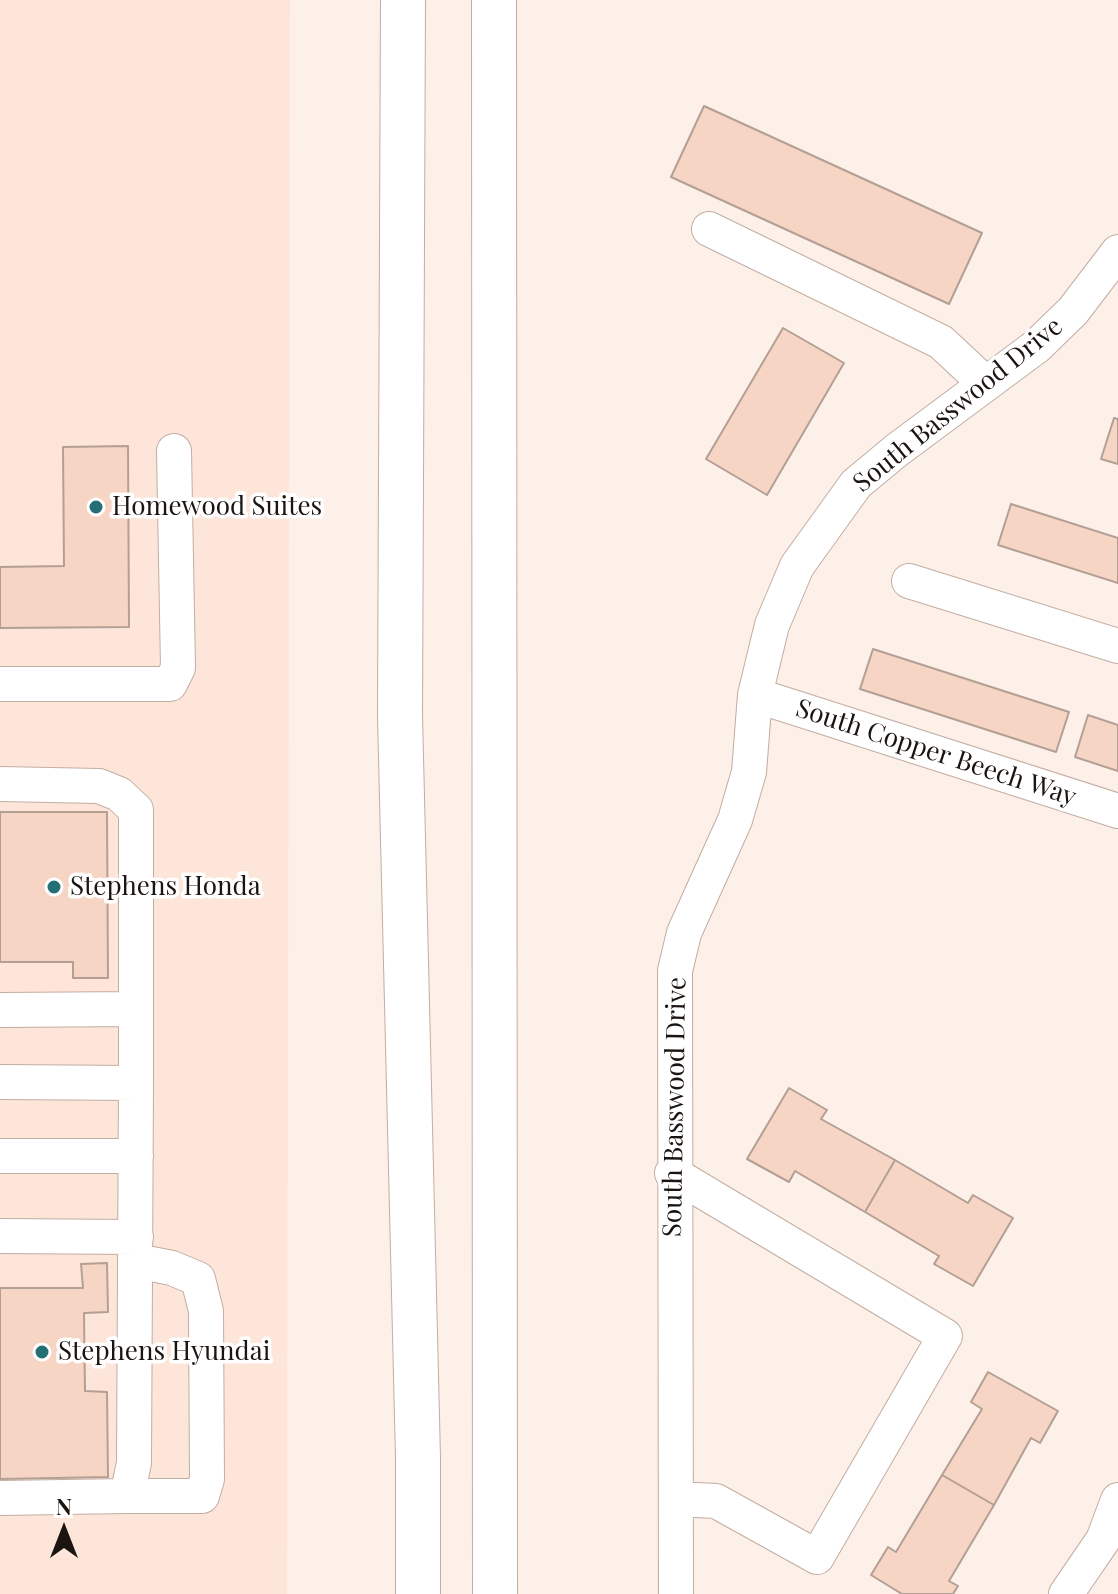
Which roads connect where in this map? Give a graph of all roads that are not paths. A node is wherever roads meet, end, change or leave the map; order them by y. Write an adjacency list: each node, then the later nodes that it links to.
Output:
1 (403, 0): 27 (highway)
2 (494, 0): 26 (highway)
3 (709, 229): 5 (street)
4 (1118, 252): 5 (street, South Basswood Drive)
5 (986, 384): 10 (street, South Basswood Drive)
6 (174, 451): 9 (street)
7 (909, 581): 8 (street)
8 (1118, 646)
9 (0, 684)
10 (755, 695): 12 (street, South Copper Beech Way); 19 (street, South Basswood Drive)
11 (0, 784): 13 (street)
12 (1118, 811)
13 (136, 1009): 14 (street); 16 (street)
14 (0, 1010)
15 (0, 1082): 16 (street)
16 (136, 1083): 18 (street)
17 (0, 1156): 18 (street)
18 (136, 1156): 21 (street)
19 (672, 1173): 24 (street, South Basswood Drive); 24 (street)
20 (0, 1236): 21 (street)
21 (136, 1249): 22 (street); 22 (street)
22 (127, 1496): 23 (street)
23 (0, 1498)
24 (677, 1499): 28 (street, South Basswood Drive)
25 (1118, 1500): 29 (street)
26 (496, 1585)
27 (418, 1594)
28 (676, 1594)
29 (1066, 1594)

